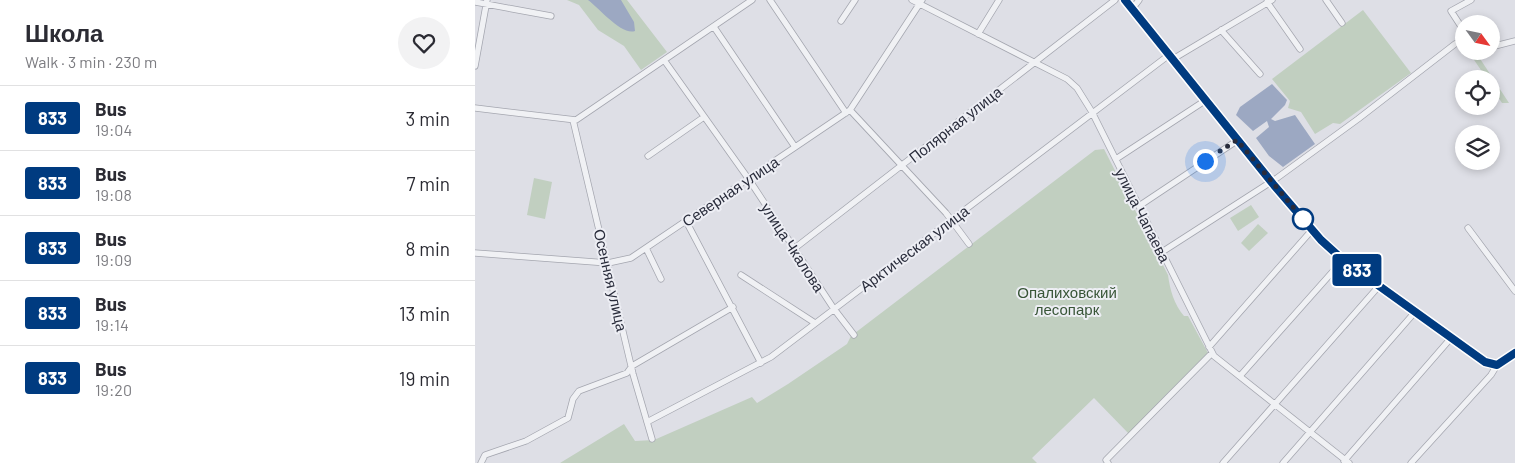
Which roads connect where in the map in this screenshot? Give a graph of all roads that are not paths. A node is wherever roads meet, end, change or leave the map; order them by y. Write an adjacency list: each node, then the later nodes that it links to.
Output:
1 (752, 0): 20 (street)
2 (770, 0): 34 (street)
3 (855, 0): 18 (street)
4 (912, 0): 14 (street, улица Чапаева)
5 (999, 0): 22 (street)
6 (1115, 0): 29 (street, Полярная улица)
7 (1125, 0): 15 (street)
8 (1139, 0): 15 (street)
9 (1326, 0): 19 (street)
10 (1471, 0): 17 (street)
11 (1269, 1): 21 (street, Арктическая улица); 26 (street)
12 (475, 2): 13 (street)
13 (486, 2): 16 (street); 30 (street)
14 (920, 2): 22 (street, улица Чапаева); 34 (street, Северная улица)
15 (1132, 9): 27 (street)
16 (551, 16)
17 (1455, 17)
18 (841, 21)
19 (1342, 23)
20 (714, 27): 28 (street); 39 (street)
21 (1221, 30): 27 (street, Арктическая улица); 31 (street)
22 (977, 34): 29 (street, улица Чапаева)
23 (1515, 41): 25 (street)
24 (1455, 44): 44 (street)
25 (1500, 45)
26 (1300, 49)
27 (1171, 57): 32 (street); 35 (street, Арктическая улица)
28 (664, 60): 36 (street, улица Чкалова); 37 (street)
29 (1034, 62): 35 (street, улица Чапаева); 42 (street, Полярная улица)
30 (475, 66)
31 (1260, 74)
32 (1205, 100): 38 (street); 41 (street)
33 (475, 108): 37 (street)
34 (848, 112): 39 (street, Северная улица); 42 (street)
35 (1092, 112): 41 (street, улица Чапаева); 46 (street, Арктическая улица)
36 (704, 117): 40 (street); 43 (street, улица Чкалова)
37 (573, 120): 56 (street, Осенняя улица)
38 (1237, 140): 44 (street); 45 (street)
39 (795, 147): 43 (street, Северная улица)
40 (648, 156)
41 (1116, 159): 45 (street, улица Чапаева)
42 (902, 166): 46 (street); 52 (street, Полярная улица)
43 (748, 178): 47 (street, Северная улица); 52 (street, улица Чкалова)
44 (1271, 181): 49 (street); 53 (street)
45 (1139, 206): 53 (street, улица Чапаева)
46 (951, 220): 50 (street); 62 (street, Арктическая улица)
47 (686, 221): 51 (street, Северная улица); 61 (street)
48 (1468, 228): 60 (street)
49 (1312, 230): 55 (street); 67 (street)
50 (969, 244)
51 (646, 248): 56 (street, Северная улица); 58 (street)
52 (795, 248): 62 (street, улица Чкалова)
53 (1162, 252): 67 (street, улица Чапаева)
54 (475, 253): 56 (street, Северная улица)
55 (1343, 260): 59 (street); 72 (street)
56 (607, 263): 71 (street, Осенняя улица)
57 (741, 275): 64 (street)
58 (661, 279)
59 (1379, 286): 63 (street); 73 (street)
60 (1515, 290)
61 (733, 307): 69 (street); 71 (street)
62 (833, 309): 64 (street, Арктическая улица); 65 (street, улица Чкалова)
63 (1415, 312): 66 (street); 75 (street)
64 (815, 323): 69 (street, Арктическая улица)
65 (854, 335)
66 (1451, 338): 70 (street); 78 (street)
67 (1210, 350): 72 (street, улица Чапаева); 77 (street)
68 (1515, 353): 70 (street)
69 (761, 363): 74 (street, Арктическая улица)
70 (1497, 365): 82 (street)
71 (631, 366): 74 (street, Осенняя улица); 79 (street)
72 (1240, 376): 73 (street, улица Чапаева)
73 (1275, 404): 75 (street, улица Чапаева); 80 (street)
74 (647, 422): 76 (street, Осенняя улица)
75 (1310, 432): 78 (street, улица Чапаева); 81 (street)
76 (652, 439)
77 (1106, 462)
78 (1346, 462)
79 (481, 463)
80 (1223, 463)
81 (1283, 463)
82 (1411, 463)

